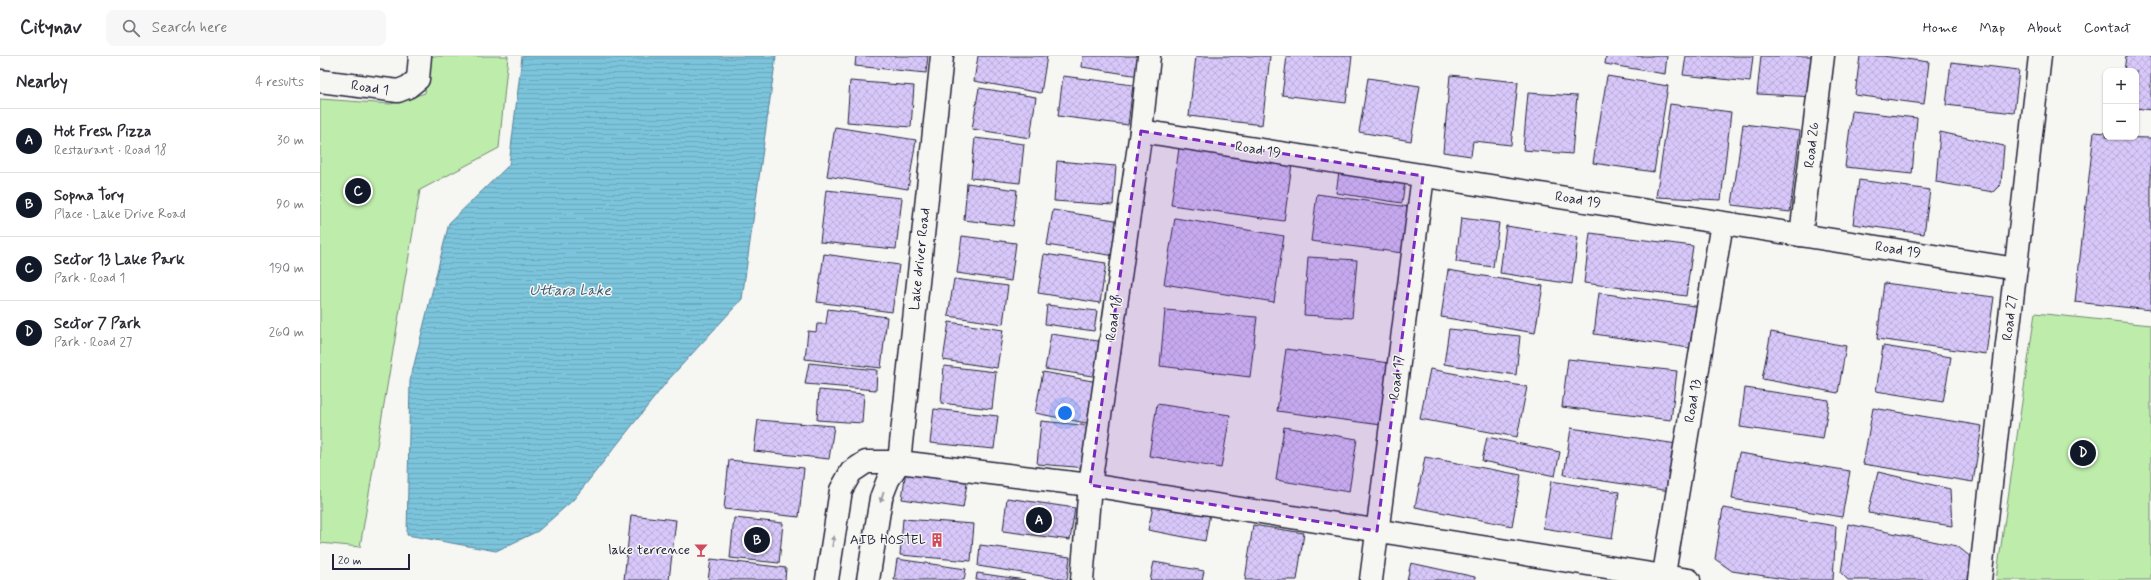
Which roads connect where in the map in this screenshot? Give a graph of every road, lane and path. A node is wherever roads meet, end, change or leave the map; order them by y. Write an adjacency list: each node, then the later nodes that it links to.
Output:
1 (420, 56): 6 (street, Road 1)
2 (942, 56): 12 (street, Lake driver Road)
3 (1149, 56): 7 (street, Road 18)
4 (1823, 56): 10 (street, Road 26)
5 (2040, 56): 11 (street, Road 27)
6 (320, 81)
7 (1141, 131): 8 (street, Road 19); 13 (street, Road 18)
8 (1423, 176): 9 (street, Road 19); 14 (street, Road 17)
9 (1722, 223): 10 (street, Road 19); 15 (street, Road 13)
10 (1800, 235): 11 (street, Road 19)
11 (2016, 269): 21 (street, Road 27)
12 (899, 462): 13 (street); 16 (street, one-way to 12); 17 (street, one-way to 17)
13 (1090, 485): 14 (street); 18 (street, Road 18)
14 (1377, 531): 15 (street); 19 (street, Road 17)
15 (1663, 578): 20 (street)
16 (827, 580)
17 (868, 580)
18 (1082, 580)
19 (1370, 580)
20 (1689, 580)
21 (1980, 580)

